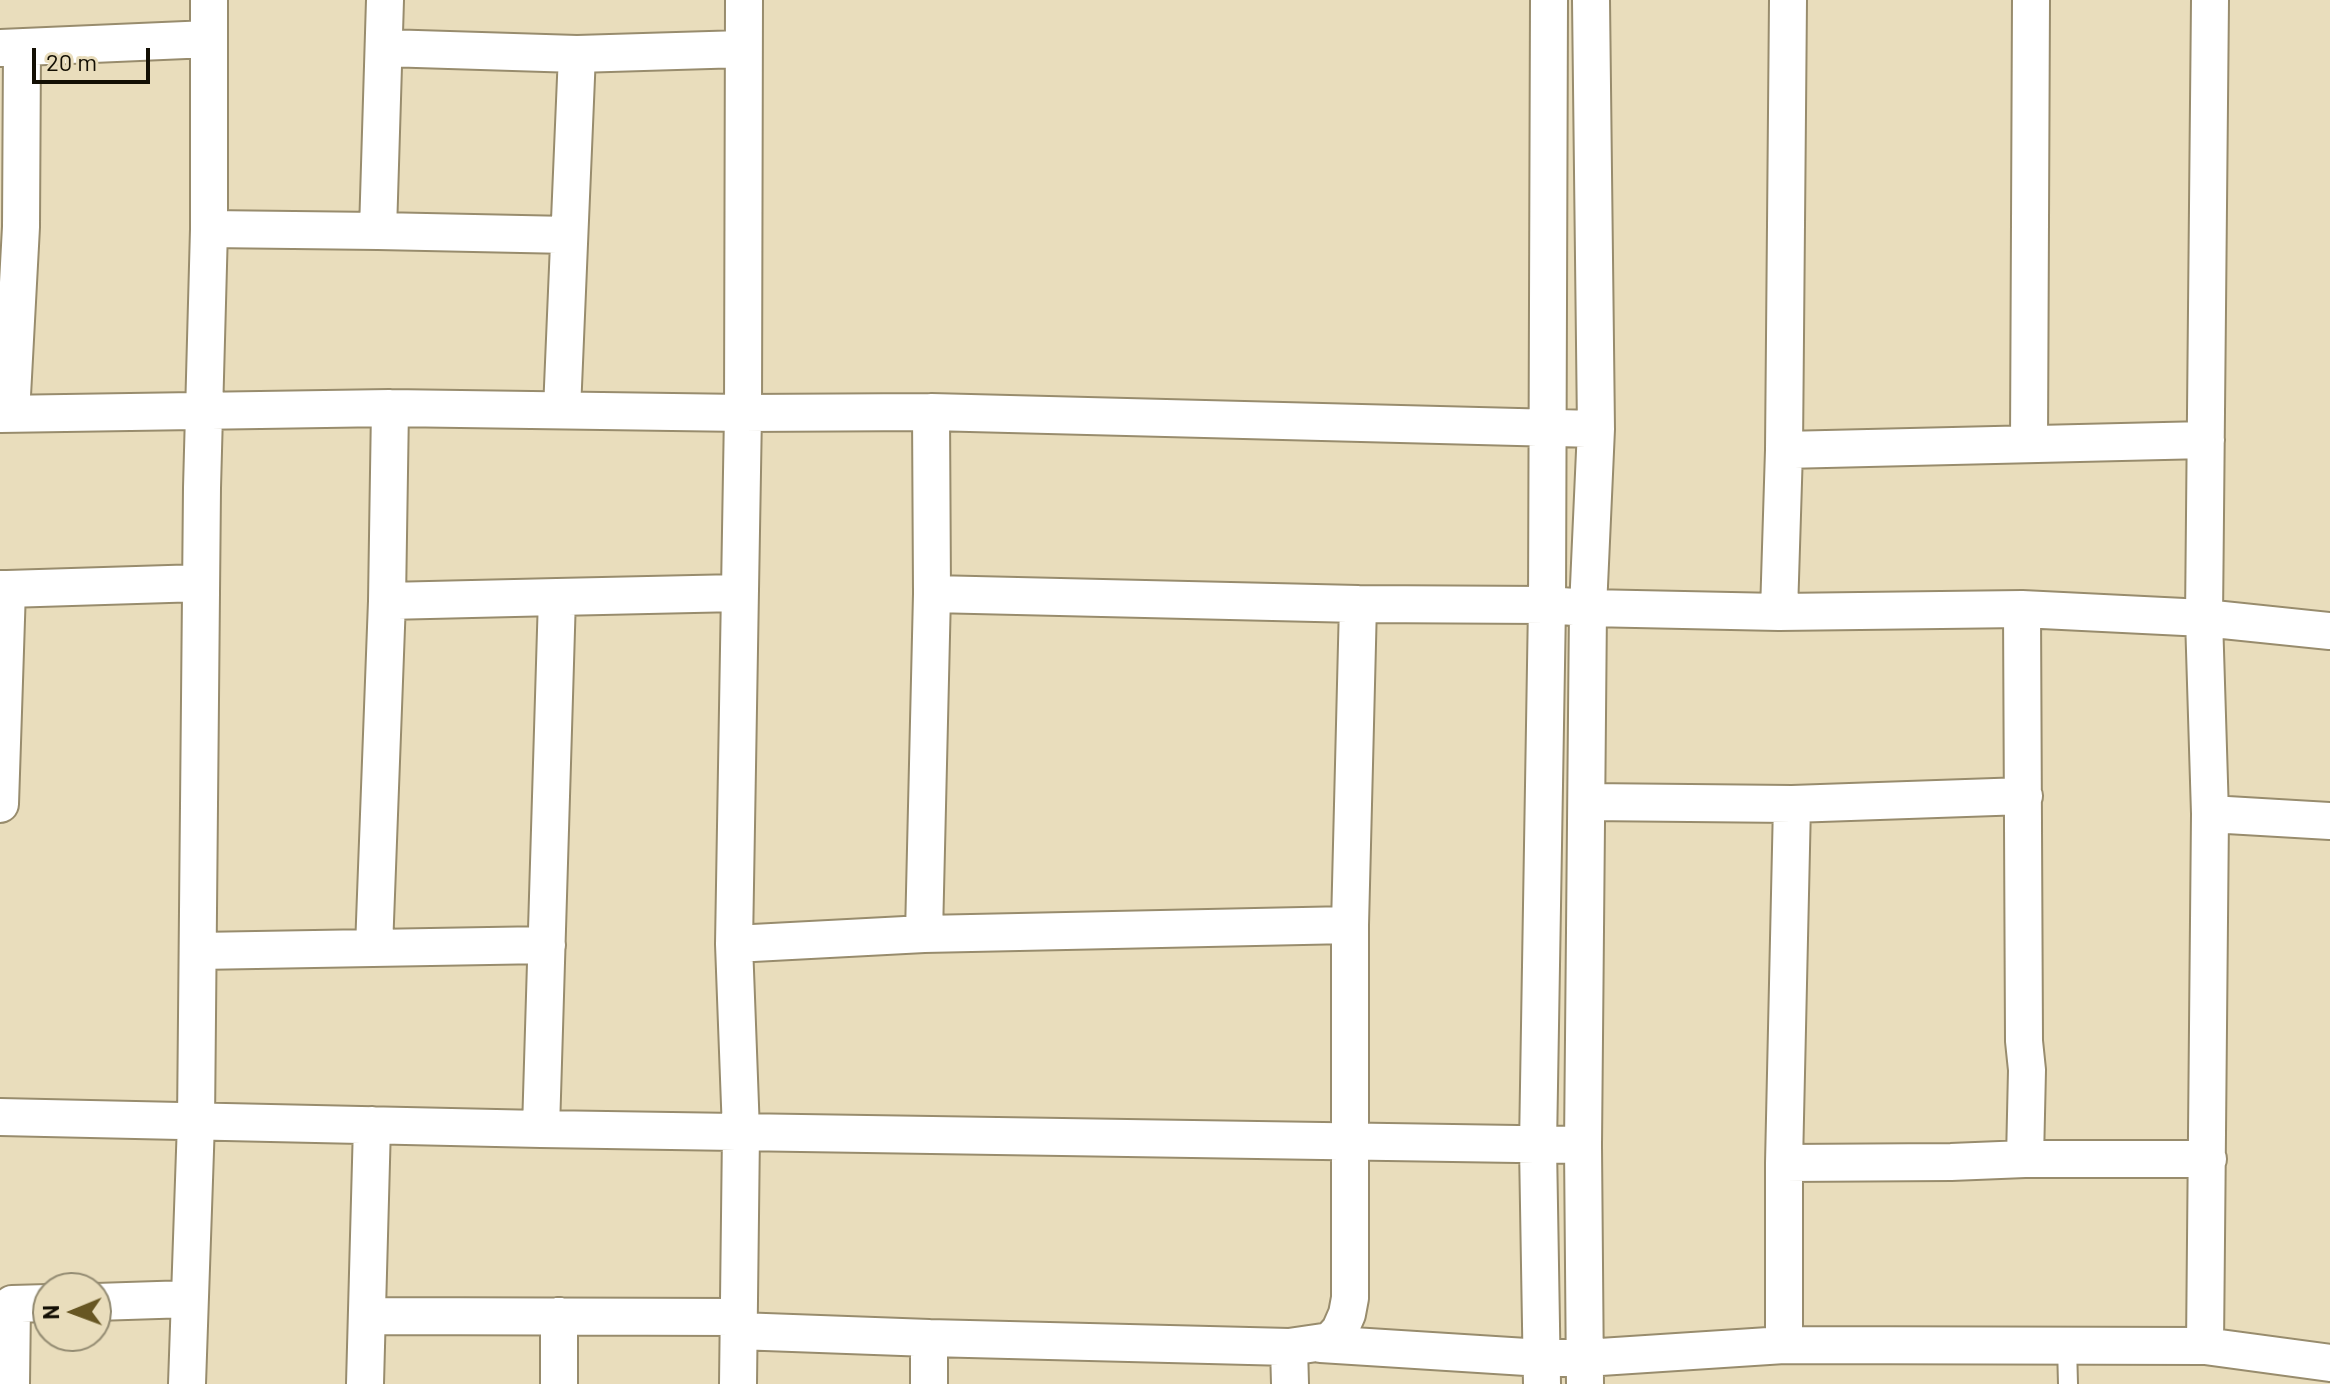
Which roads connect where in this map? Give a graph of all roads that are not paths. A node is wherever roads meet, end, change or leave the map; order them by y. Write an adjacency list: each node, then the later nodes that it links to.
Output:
1 (209, 0): 9 (street)
2 (385, 0): 11 (street)
3 (744, 0): 12 (street)
4 (1549, 0): 24 (street)
5 (1591, 0): 25 (street)
6 (1788, 0): 28 (street)
7 (2031, 0): 27 (street)
8 (2210, 0): 26 (street)
9 (209, 39): 10 (street); 15 (street)
10 (11, 48): 14 (street)
11 (385, 48): 13 (street); 16 (street)
12 (743, 49): 13 (street); 22 (street)
13 (577, 54): 17 (street)
14 (11, 227): 23 (street)
15 (209, 229): 16 (street); 20 (street)
16 (378, 231): 17 (street)
17 (569, 235): 19 (street)
18 (390, 408): 19 (street); 20 (street); 34 (street)
19 (562, 410): 22 (street)
20 (205, 412): 23 (street); 29 (street)
21 (931, 412): 22 (street); 24 (street); 32 (street)
22 (743, 413): 31 (street)
23 (6, 414)
24 (1549, 429): 25 (street); 36 (street)
25 (1596, 429): 37 (street)
26 (2206, 440): 27 (street); 40 (street)
27 (2029, 444): 28 (street)
28 (1784, 450): 39 (street)
29 (201, 583): 30 (street); 53 (street)
30 (4, 589): 44 (street)
31 (739, 593): 33 (street); 50 (street)
32 (932, 594): 35 (street); 49 (street)
33 (557, 597): 34 (street); 51 (street)
34 (387, 601): 52 (street)
35 (1358, 604): 36 (street); 48 (street)
36 (1547, 605): 37 (street); 61 (street)
37 (1588, 608): 39 (street); 43 (street)
38 (2022, 609): 39 (street); 40 (street); 42 (street)
39 (1779, 612)
40 (2204, 618): 41 (street); 46 (street)
41 (2330, 631)
42 (2024, 796): 45 (street); 62 (street)
43 (1587, 802): 45 (street); 60 (street)
44 (0, 804)
45 (1792, 804): 64 (street)
46 (2210, 814): 47 (street); 63 (street)
47 (2330, 821)
48 (1350, 925): 49 (street); 59 (street)
49 (924, 934): 50 (street)
50 (734, 944): 58 (street)
51 (547, 945): 52 (street); 57 (street)
52 (374, 948): 53 (street)
53 (198, 951): 55 (street)
54 (0, 1117): 55 (street)
55 (196, 1122): 56 (street); 65 (street)
56 (372, 1125): 57 (street); 69 (street)
57 (541, 1129): 58 (street)
58 (741, 1132): 59 (street); 71 (street)
59 (1351, 1143): 61 (street); 73 (street)
60 (1583, 1145): 61 (street); 79 (street)
61 (1538, 1146): 78 (street)
62 (2025, 1159): 63 (street); 64 (street)
63 (2208, 1159): 76 (street)
64 (1784, 1163): 74 (street)
65 (189, 1299): 66 (street); 81 (street)
66 (112, 1301)
67 (32, 1303): 68 (street)
68 (6, 1304): 80 (street)
69 (367, 1316): 70 (street); 82 (street)
70 (559, 1316): 71 (street); 83 (street)
71 (738, 1324): 72 (street); 84 (street)
72 (929, 1338): 73 (street); 85 (street)
73 (1305, 1345): 78 (street); 86 (street)
74 (1784, 1345): 75 (street); 79 (street)
75 (2067, 1346): 76 (street); 87 (lane)
76 (2205, 1346): 77 (street)
77 (2330, 1363)
78 (1542, 1371): 79 (street)
79 (1585, 1371)
80 (11, 1384)
81 (187, 1384)
82 (365, 1384)
83 (559, 1384)
84 (738, 1384)
85 (929, 1384)
86 (1290, 1384)
87 (2068, 1384)

